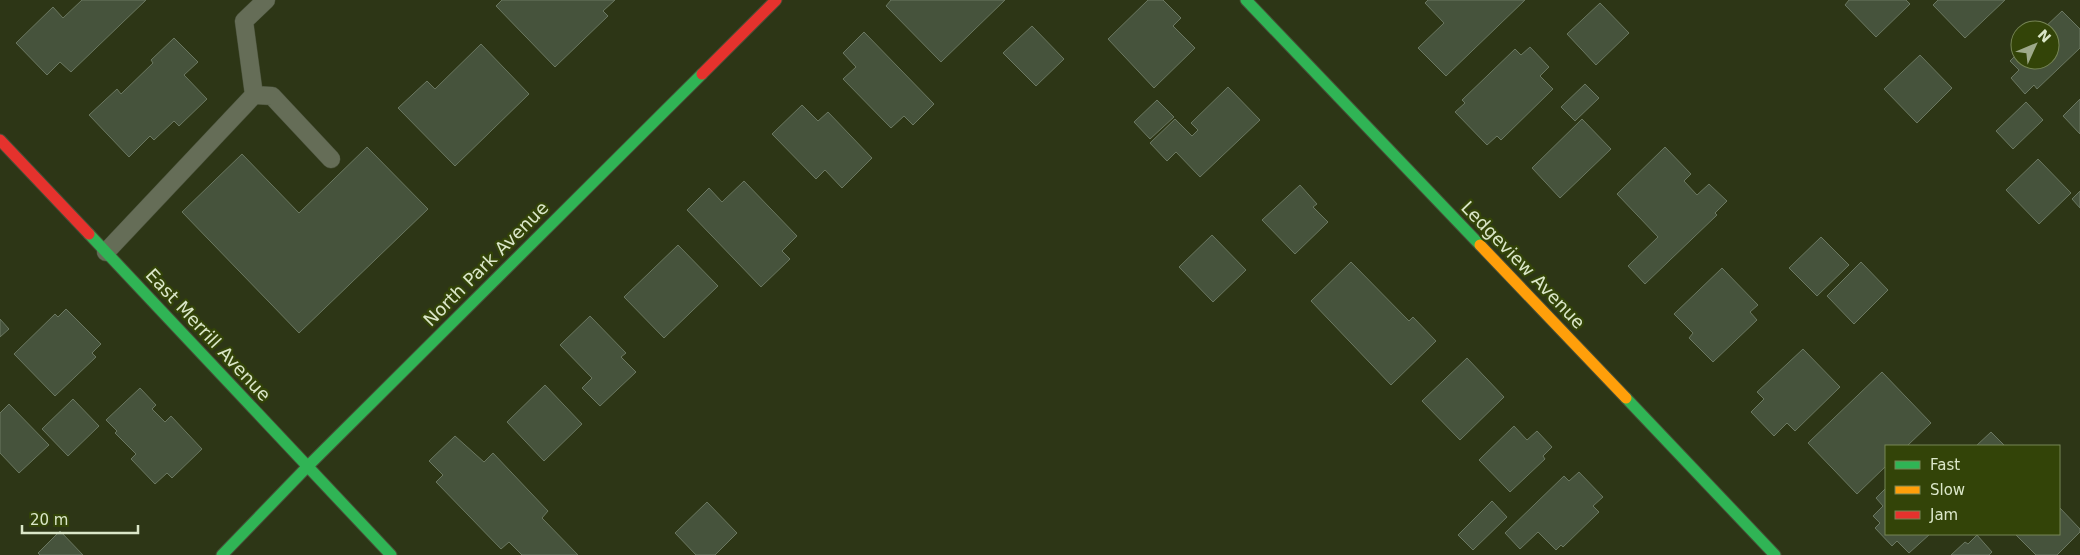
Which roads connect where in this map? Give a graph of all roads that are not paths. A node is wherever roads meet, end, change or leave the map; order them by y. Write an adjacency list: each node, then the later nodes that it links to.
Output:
1 (266, 0): 4 (lane)
2 (776, 0): 8 (street, North Park Avenue)
3 (1246, 0): 11 (street, Ledgeview Avenue)
4 (254, 95): 6 (lane); 7 (lane)
5 (0, 140): 7 (street, East Merrill Avenue)
6 (331, 159)
7 (106, 252): 8 (street, East Merrill Avenue)
8 (308, 466): 9 (street, North Park Avenue); 10 (street, East Merrill Avenue)
9 (222, 555)
10 (391, 555)
11 (1775, 555)

